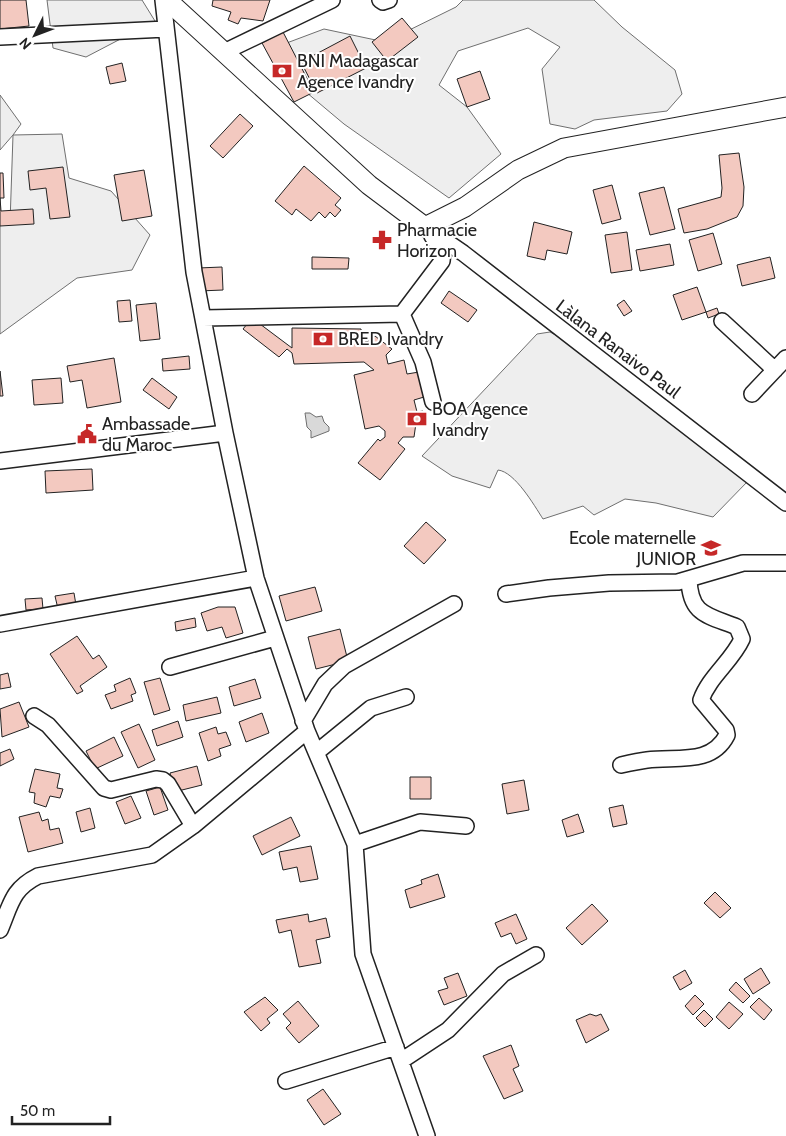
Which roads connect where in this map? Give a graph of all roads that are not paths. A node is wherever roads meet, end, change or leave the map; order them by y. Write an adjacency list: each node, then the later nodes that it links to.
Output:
1 (332, 0): 7 (street)
2 (380, 0): 3 (street)
3 (389, 0)
4 (169, 1): 5 (street); 7 (main road)
5 (166, 29): 6 (street); 11 (street)
6 (0, 37)
7 (224, 52): 9 (main road)
8 (786, 107): 9 (main road)
9 (425, 227): 10 (street); 19 (street, Làlana Ranaivo Paul)
10 (402, 314): 11 (street); 16 (street)
11 (203, 318): 17 (street)
12 (722, 321): 14 (street)
13 (786, 358): 14 (street)
14 (775, 370): 15 (street)
15 (752, 394)
16 (433, 402)
17 (224, 433): 18 (street); 21 (street)
18 (0, 461)
19 (786, 503)
20 (786, 562): 22 (street)
21 (256, 578): 25 (street); 26 (street)
22 (689, 579): 23 (street); 32 (street)
23 (506, 594)
24 (454, 604): 30 (street)
25 (0, 624)
26 (274, 638): 27 (street); 30 (street)
27 (170, 667)
28 (406, 698): 31 (street)
29 (34, 716): 33 (street)
30 (305, 726): 31 (street); 33 (street)
31 (317, 752): 35 (street)
32 (621, 765)
33 (193, 826): 36 (street)
34 (466, 826): 35 (street)
35 (355, 844): 38 (street)
36 (0, 930)
37 (536, 955): 38 (street)
38 (398, 1054): 39 (street); 40 (street)
39 (286, 1081)
40 (427, 1136)

